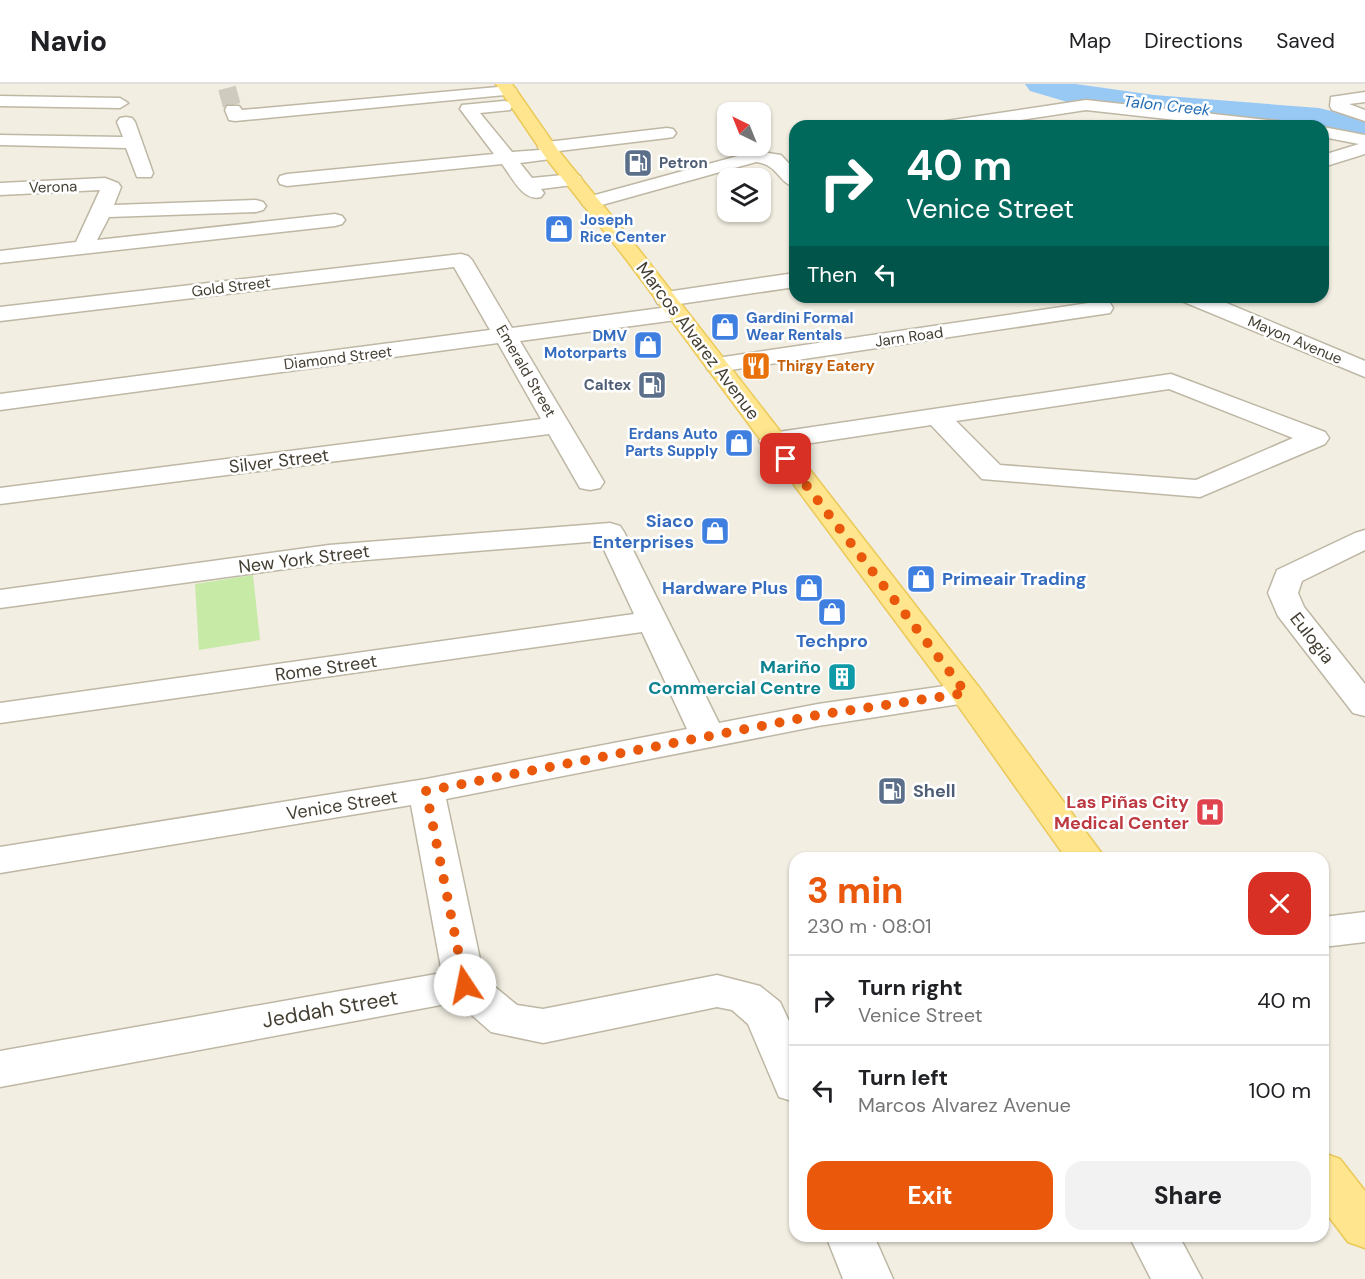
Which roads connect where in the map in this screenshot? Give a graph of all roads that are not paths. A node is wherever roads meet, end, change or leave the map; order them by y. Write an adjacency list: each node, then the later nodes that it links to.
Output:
1 (112, 84): 6 (street)
2 (463, 89): 3 (street); 7 (street)
3 (510, 93): 11 (main road, Marcos Alvarez Avenue); 12 (street)
4 (1365, 98): 8 (street)
5 (0, 101): 6 (street)
6 (120, 103): 17 (street)
7 (233, 110)
8 (1365, 116)
9 (986, 120): 10 (street)
10 (1222, 120)
11 (530, 122): 12 (street); 19 (main road, Marcos Alvarez Avenue)
12 (483, 127): 20 (street)
13 (667, 133): 19 (street)
14 (1329, 133): 16 (street)
15 (0, 140): 17 (street)
16 (1365, 140)
17 (132, 143): 23 (street)
18 (1365, 148): 21 (street)
19 (550, 151): 20 (street); 26 (main road, Marcos Alvarez Avenue)
20 (508, 159): 25 (street); 26 (street)
21 (1329, 159)
22 (11, 167): 28 (street)
23 (144, 173)
24 (789, 174): 29 (street)
25 (287, 180)
26 (573, 180): 29 (main road, Marcos Alvarez Avenue)
27 (255, 184): 30 (street)
28 (0, 186): 31 (street, Verona)
29 (591, 202): 39 (main road, Marcos Alvarez Avenue)
30 (256, 206): 31 (street); 33 (street)
31 (102, 211): 34 (street)
32 (335, 220): 33 (street)
33 (260, 228): 34 (street)
34 (83, 248): 35 (street)
35 (0, 257)
36 (461, 260): 41 (street, Gold Street); 42 (street, Emerald Street)
37 (789, 281): 39 (street, Diamond Street)
38 (1207, 303): 44 (street, Mayon Avenue)
39 (671, 306): 42 (street, Diamond Street); 43 (main road, Marcos Alvarez Avenue)
40 (1102, 309): 43 (street, Jarn Road)
41 (0, 314)
42 (506, 336): 45 (street, Diamond Street); 47 (street, Emerald Street)
43 (717, 365): 48 (main road, Marcos Alvarez Avenue)
44 (1365, 370)
45 (0, 402)
46 (938, 417): 46 (street); 48 (street)
47 (558, 425): 49 (street, Emerald Street); 50 (street, Silver Street)
48 (772, 441): 54 (main road, Marcos Alvarez Avenue)
49 (590, 482)
50 (0, 496)
51 (1365, 539): 55 (street, Eulogia)
52 (0, 599): 53 (street, New York Street)
53 (653, 621): 56 (street, Rome Street); 57 (street)
54 (966, 693): 57 (street, Venice Street); 59 (main road, Marcos Alvarez Avenue)
55 (1365, 706)
56 (0, 713)
57 (708, 737): 58 (street, Venice Street)
58 (426, 791): 60 (street, Venice Street); 63 (street)
59 (1082, 852)
60 (0, 860)
61 (1365, 927): 62 (street)
62 (1329, 931)
63 (465, 985): 64 (street, Jeddah Street); 65 (street)
64 (0, 1069)
65 (789, 1070)
66 (1329, 1181): 67 (main road)
67 (1365, 1227)
68 (853, 1242): 70 (street)
69 (1156, 1242): 71 (street)
70 (868, 1279)
71 (1177, 1279)

